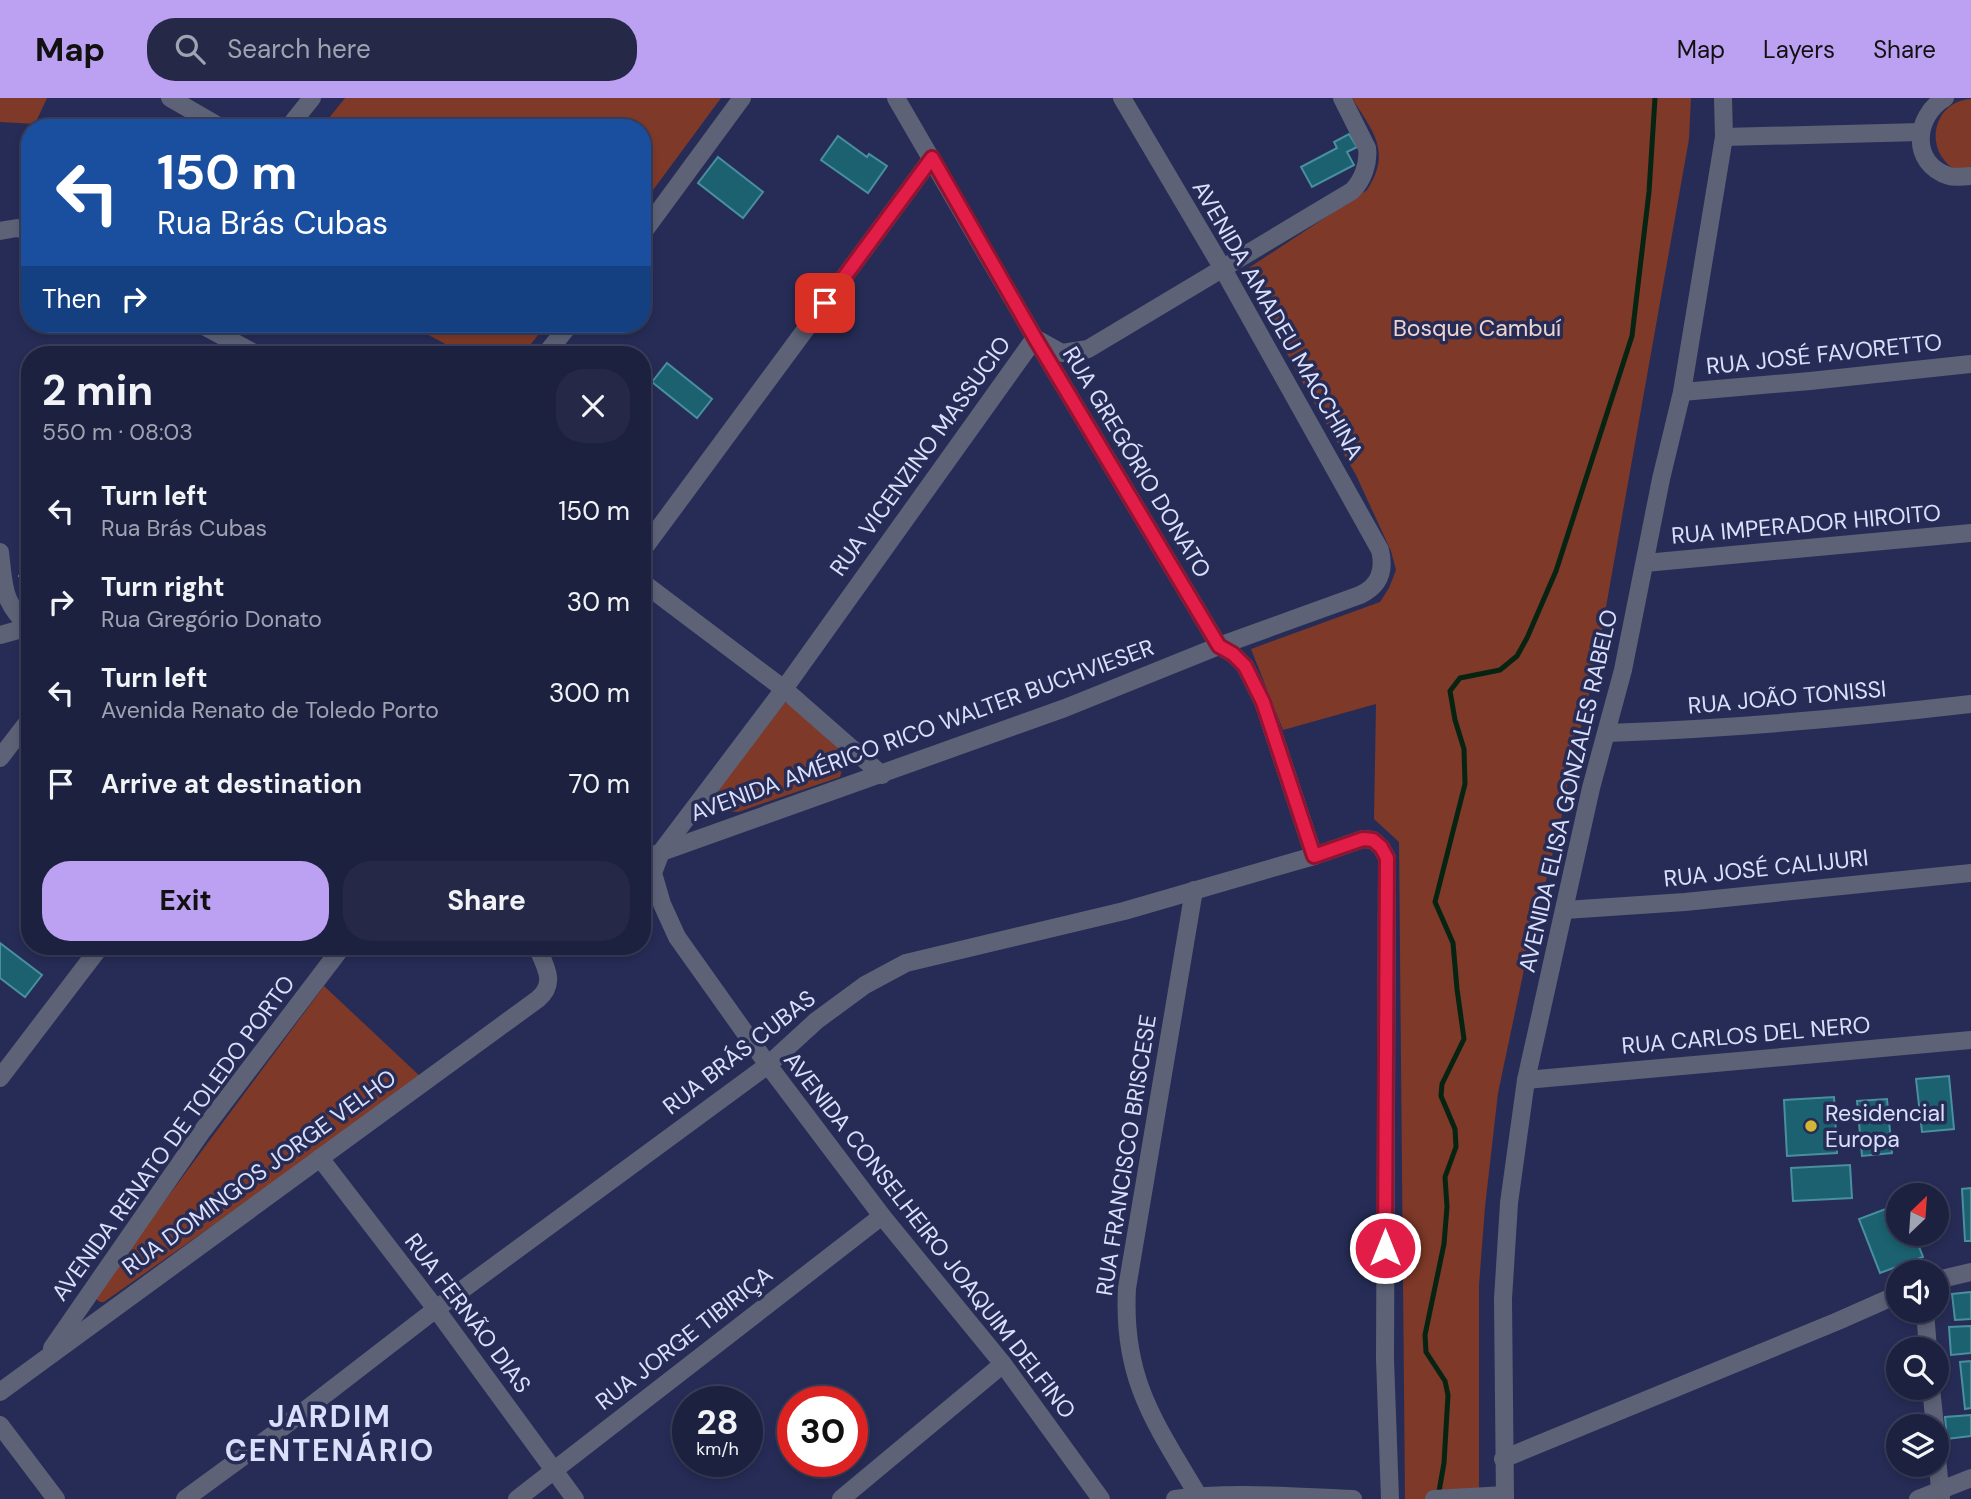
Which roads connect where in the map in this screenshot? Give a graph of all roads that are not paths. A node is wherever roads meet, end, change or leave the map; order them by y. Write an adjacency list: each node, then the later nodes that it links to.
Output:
1 (170, 98): 9 (street)
2 (312, 98): 10 (street)
3 (742, 98): 15 (street)
4 (896, 98): 13 (street, RUA GREGÓRIO DONATO)
5 (1122, 98): 18 (street, AVENIDA AMADEU MACCHINA)
6 (1342, 98): 18 (street, RUA VICENZINO MASSUCIO)
7 (1723, 98): 12 (street, AVENIDA ELISA GONZALES RABELO)
8 (1945, 98): 11 (street)
9 (206, 119)
10 (295, 119)
11 (1921, 132): 12 (street); 14 (street)
12 (1724, 137): 23 (street, AVENIDA ELISA GONZALES RABELO)
13 (932, 158): 20 (street, RUA GREGÓRIO DONATO); 25 (street)
14 (1971, 176)
15 (651, 222)
16 (21, 229): 17 (street)
17 (0, 231)
18 (1223, 269): 20 (street, RUA VICENZINO MASSUCIO); 28 (street, AVENIDA AMADEU MACCHINA)
19 (217, 333): 21 (street)
20 (1035, 338): 33 (street, RUA GREGÓRIO DONATO); 34 (street, RUA VICENZINO MASSUCIO)
21 (241, 346)
22 (1971, 364): 23 (street, RUA JOSÉ FAVORETTO)
23 (1682, 392): 27 (street, AVENIDA ELISA GONZALES RABELO)
24 (1971, 533): 27 (street, RUA IMPERADOR HIROITO)
25 (651, 539)
26 (0, 552): 30 (street)
27 (1645, 563): 37 (street, AVENIDA ELISA GONZALES RABELO)
28 (1383, 570): 33 (street, AVENIDA AMÉRICO RICO WALTER BUCHVIESER)
29 (651, 589): 34 (street)
30 (21, 619)
31 (21, 629): 32 (street)
32 (0, 635)
33 (1219, 646): 39 (street, AVENIDA AMÉRICO RICO WALTER BUCHVIESER); 42 (street, RUA GREGÓRIO DONATO)
34 (784, 689): 39 (street); 40 (street, RUA VICENZINO MASSUCIO)
35 (1971, 704): 37 (street, RUA JOÃO TONISSI)
36 (21, 731): 38 (street)
37 (1607, 733): 45 (street, AVENIDA ELISA GONZALES RABELO)
38 (0, 758)
39 (882, 775): 40 (street, AVENIDA AMÉRICO RICO WALTER BUCHVIESER)
40 (661, 852): 41 (street, AVENIDA AMÉRICO RICO WALTER BUCHVIESER); 50 (street, AVENIDA CONSELHEIRO JOAQUIM DELFINO)
41 (651, 856)
42 (1314, 856): 44 (street, RUA BRÁS CUBAS); 78 (street, RUA BRÁS CUBAS)
43 (1971, 873): 45 (street, RUA JOSÉ CALIJURI)
44 (1194, 890): 50 (street, RUA BRÁS CUBAS); 67 (street, RUA FRANCISCO BRISCESE)
45 (1565, 910): 52 (street, AVENIDA ELISA GONZALES RABELO)
46 (94, 955): 51 (street)
47 (336, 955): 59 (street, AVENIDA RENATO DE TOLEDO PORTO)
48 (540, 955): 53 (street, RUA DOMINGOS JORGE VELHO)
49 (1971, 1040): 52 (street, RUA CARLOS DEL NERO)
50 (768, 1065): 54 (street, AVENIDA CONSELHEIRO JOAQUIM DELFINO); 58 (street, RUA BRÁS CUBAS)
51 (0, 1078)
52 (1526, 1080): 63 (street, AVENIDA ELISA GONZALES RABELO)
53 (320, 1158): 58 (street, RUA FERNÃO DIAS); 59 (street, RUA DOMINGOS JORGE VELHO)
54 (882, 1216): 60 (street, AVENIDA CONSELHEIRO JOAQUIM DELFINO); 64 (street, RUA JORGE TIBIRIÇA)
55 (1971, 1272): 56 (street)
56 (1949, 1277)
57 (1886, 1300): 63 (street)
58 (436, 1309): 64 (street, RUA FERNÃO DIAS); 71 (street, RUA BRÁS CUBAS)
59 (44, 1359): 61 (street, RUA DOMINGOS JORGE VELHO)
60 (1003, 1364): 74 (street); 75 (street, AVENIDA CONSELHEIRO JOAQUIM DELFINO)
61 (0, 1392)
62 (0, 1425): 70 (street)
63 (1503, 1459): 69 (street, AVENIDA ELISA GONZALES RABELO)
64 (554, 1471): 72 (street, RUA JORGE TIBIRIÇA); 73 (street, RUA FERNÃO DIAS)
65 (1971, 1478): 66 (street)
66 (1940, 1494): 80 (street)
67 (1199, 1497): 76 (street); 77 (street)
68 (1460, 1497): 69 (street); 79 (street)
69 (1505, 1497)
70 (56, 1499)
71 (185, 1499)
72 (517, 1499)
73 (575, 1499)
74 (841, 1499)
75 (1101, 1499)
76 (1175, 1499)
77 (1353, 1499)
78 (1390, 1499)
79 (1434, 1499)
80 (1918, 1499)

